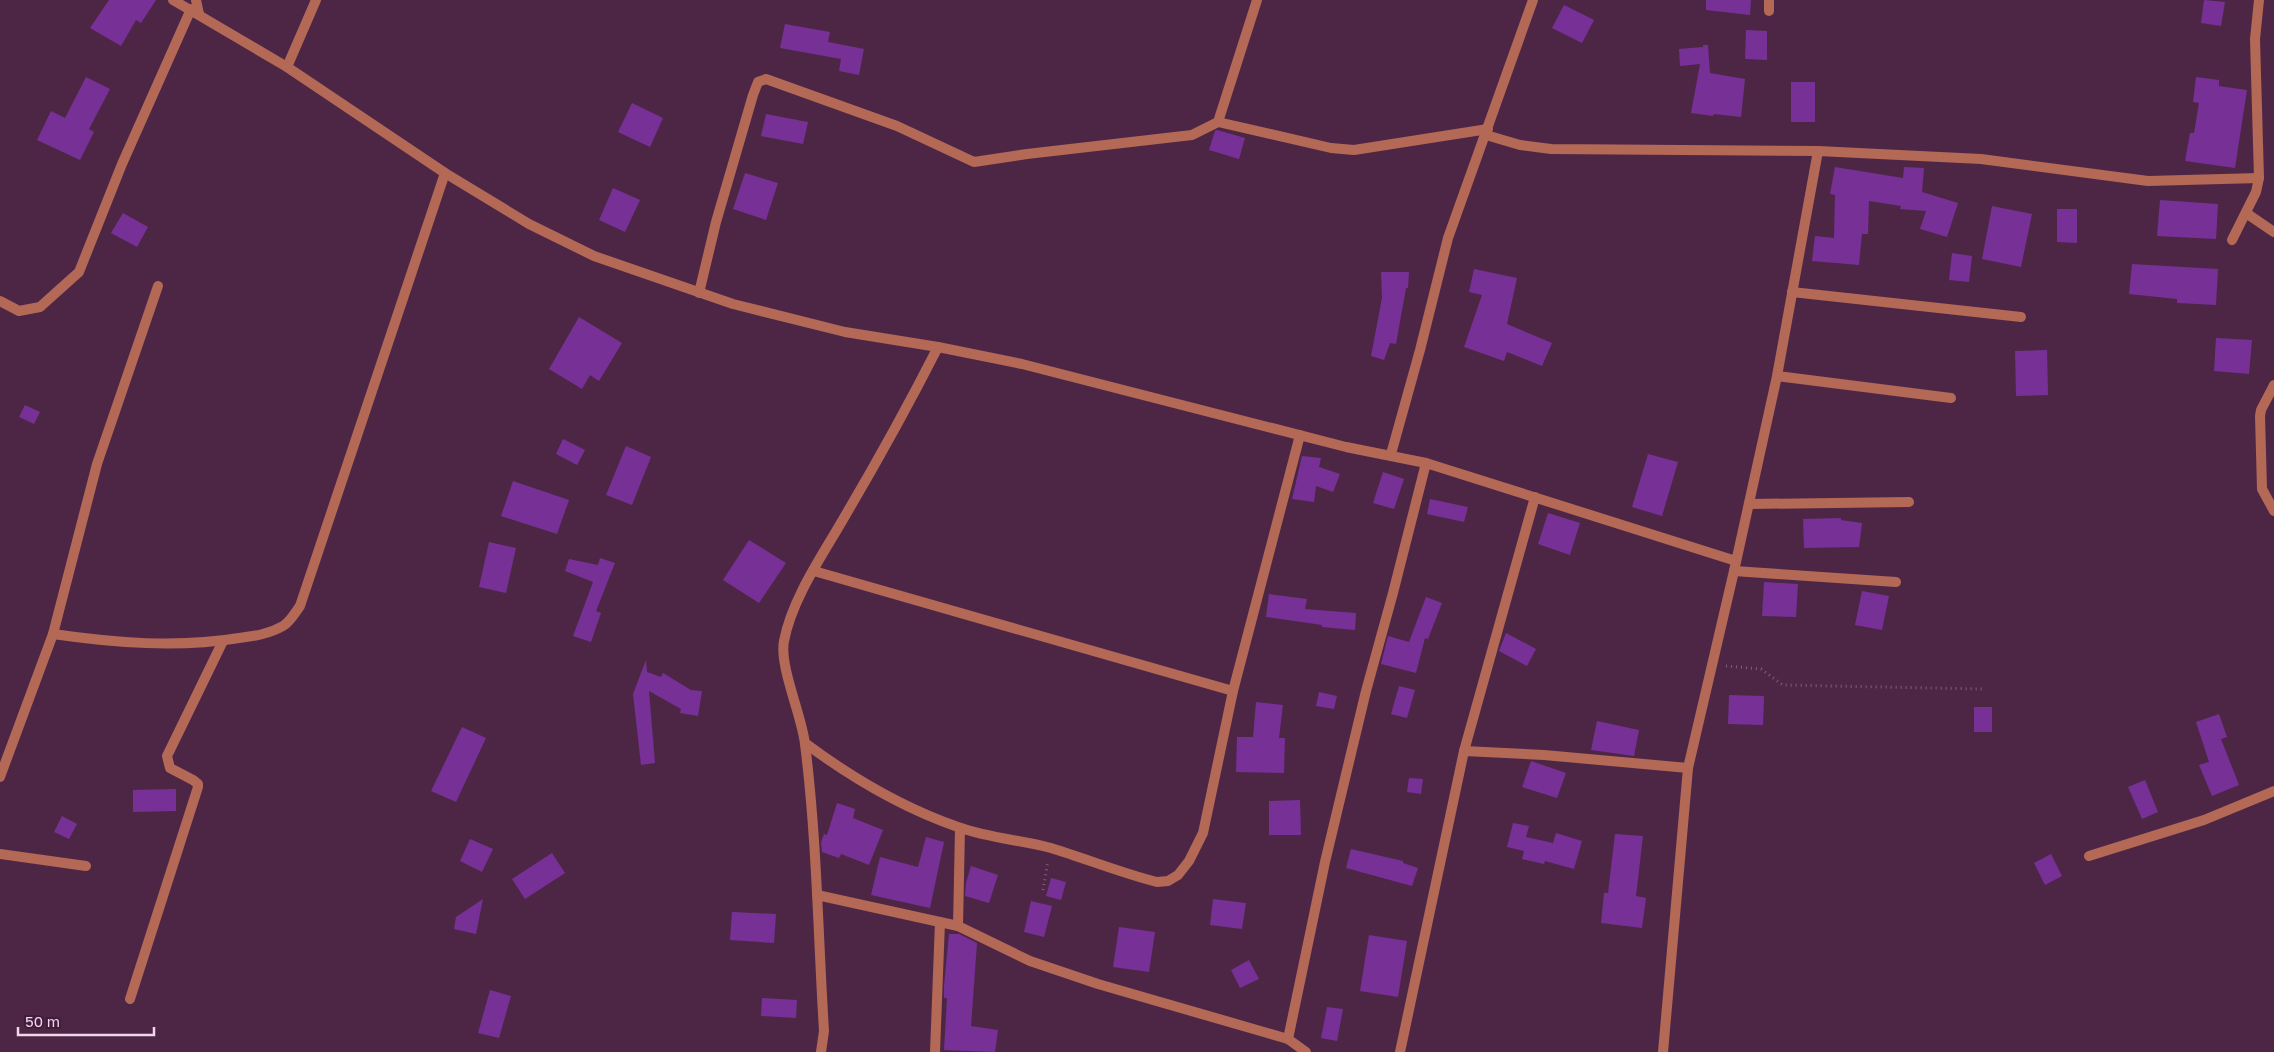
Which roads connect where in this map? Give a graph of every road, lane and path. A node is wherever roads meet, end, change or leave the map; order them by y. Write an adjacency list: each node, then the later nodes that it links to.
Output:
1 (173, 0): 7 (street)
2 (316, 0): 9 (street)
3 (1257, 0): 10 (street)
4 (1533, 0): 11 (street)
5 (1769, 0): 8 (street)
6 (2259, 0): 14 (street)
7 (196, 8): 9 (street); 21 (street)
8 (1769, 12)
9 (288, 67): 13 (street)
10 (1218, 122): 11 (street); 20 (street)
11 (1487, 132): 12 (street); 28 (street)
12 (1818, 151): 14 (street); 19 (street)
13 (445, 173): 20 (street); 38 (street)
14 (2259, 178): 15 (street)
15 (2246, 213): 16 (street); 17 (street)
16 (2274, 232)
17 (2232, 240)
18 (158, 286): 37 (street)
19 (1792, 292): 22 (street); 24 (street)
20 (699, 293): 23 (street)
21 (0, 301)
22 (2021, 318)
23 (938, 347): 27 (street); 35 (street)
24 (1777, 376): 26 (street); 32 (street)
25 (2274, 385): 33 (street)
26 (1951, 398)
27 (1300, 435): 28 (street); 41 (street)
28 (1391, 454): 29 (street)
29 (1426, 463): 30 (street); 57 (street)
30 (1535, 497): 34 (street); 43 (street)
31 (1909, 502): 32 (street)
32 (1749, 504): 34 (street)
33 (2274, 511)
34 (1735, 566): 36 (street); 39 (street)
35 (814, 571): 41 (street); 42 (street)
36 (1896, 582)
37 (53, 634): 38 (street); 45 (street)
38 (223, 641): 56 (street)
39 (1712, 665): 40 (path); 44 (street)
40 (1982, 689)
41 (1233, 691): 48 (street)
42 (805, 743): 47 (street); 53 (street)
43 (1464, 751): 44 (street); 61 (street)
44 (1688, 768): 62 (street)
45 (0, 777)
46 (2274, 791): 50 (street)
47 (960, 828): 48 (street); 55 (street)
48 (1051, 848): 52 (path)
49 (0, 854): 51 (street)
50 (2089, 856)
51 (86, 866)
52 (1043, 890)
53 (817, 896): 54 (street); 58 (street)
54 (940, 922): 55 (street); 59 (street)
55 (958, 926): 57 (street)
56 (130, 999)
57 (1288, 1039): 60 (street)
58 (821, 1052)
59 (935, 1052)
60 (1306, 1052)
61 (1400, 1052)
62 (1663, 1052)

